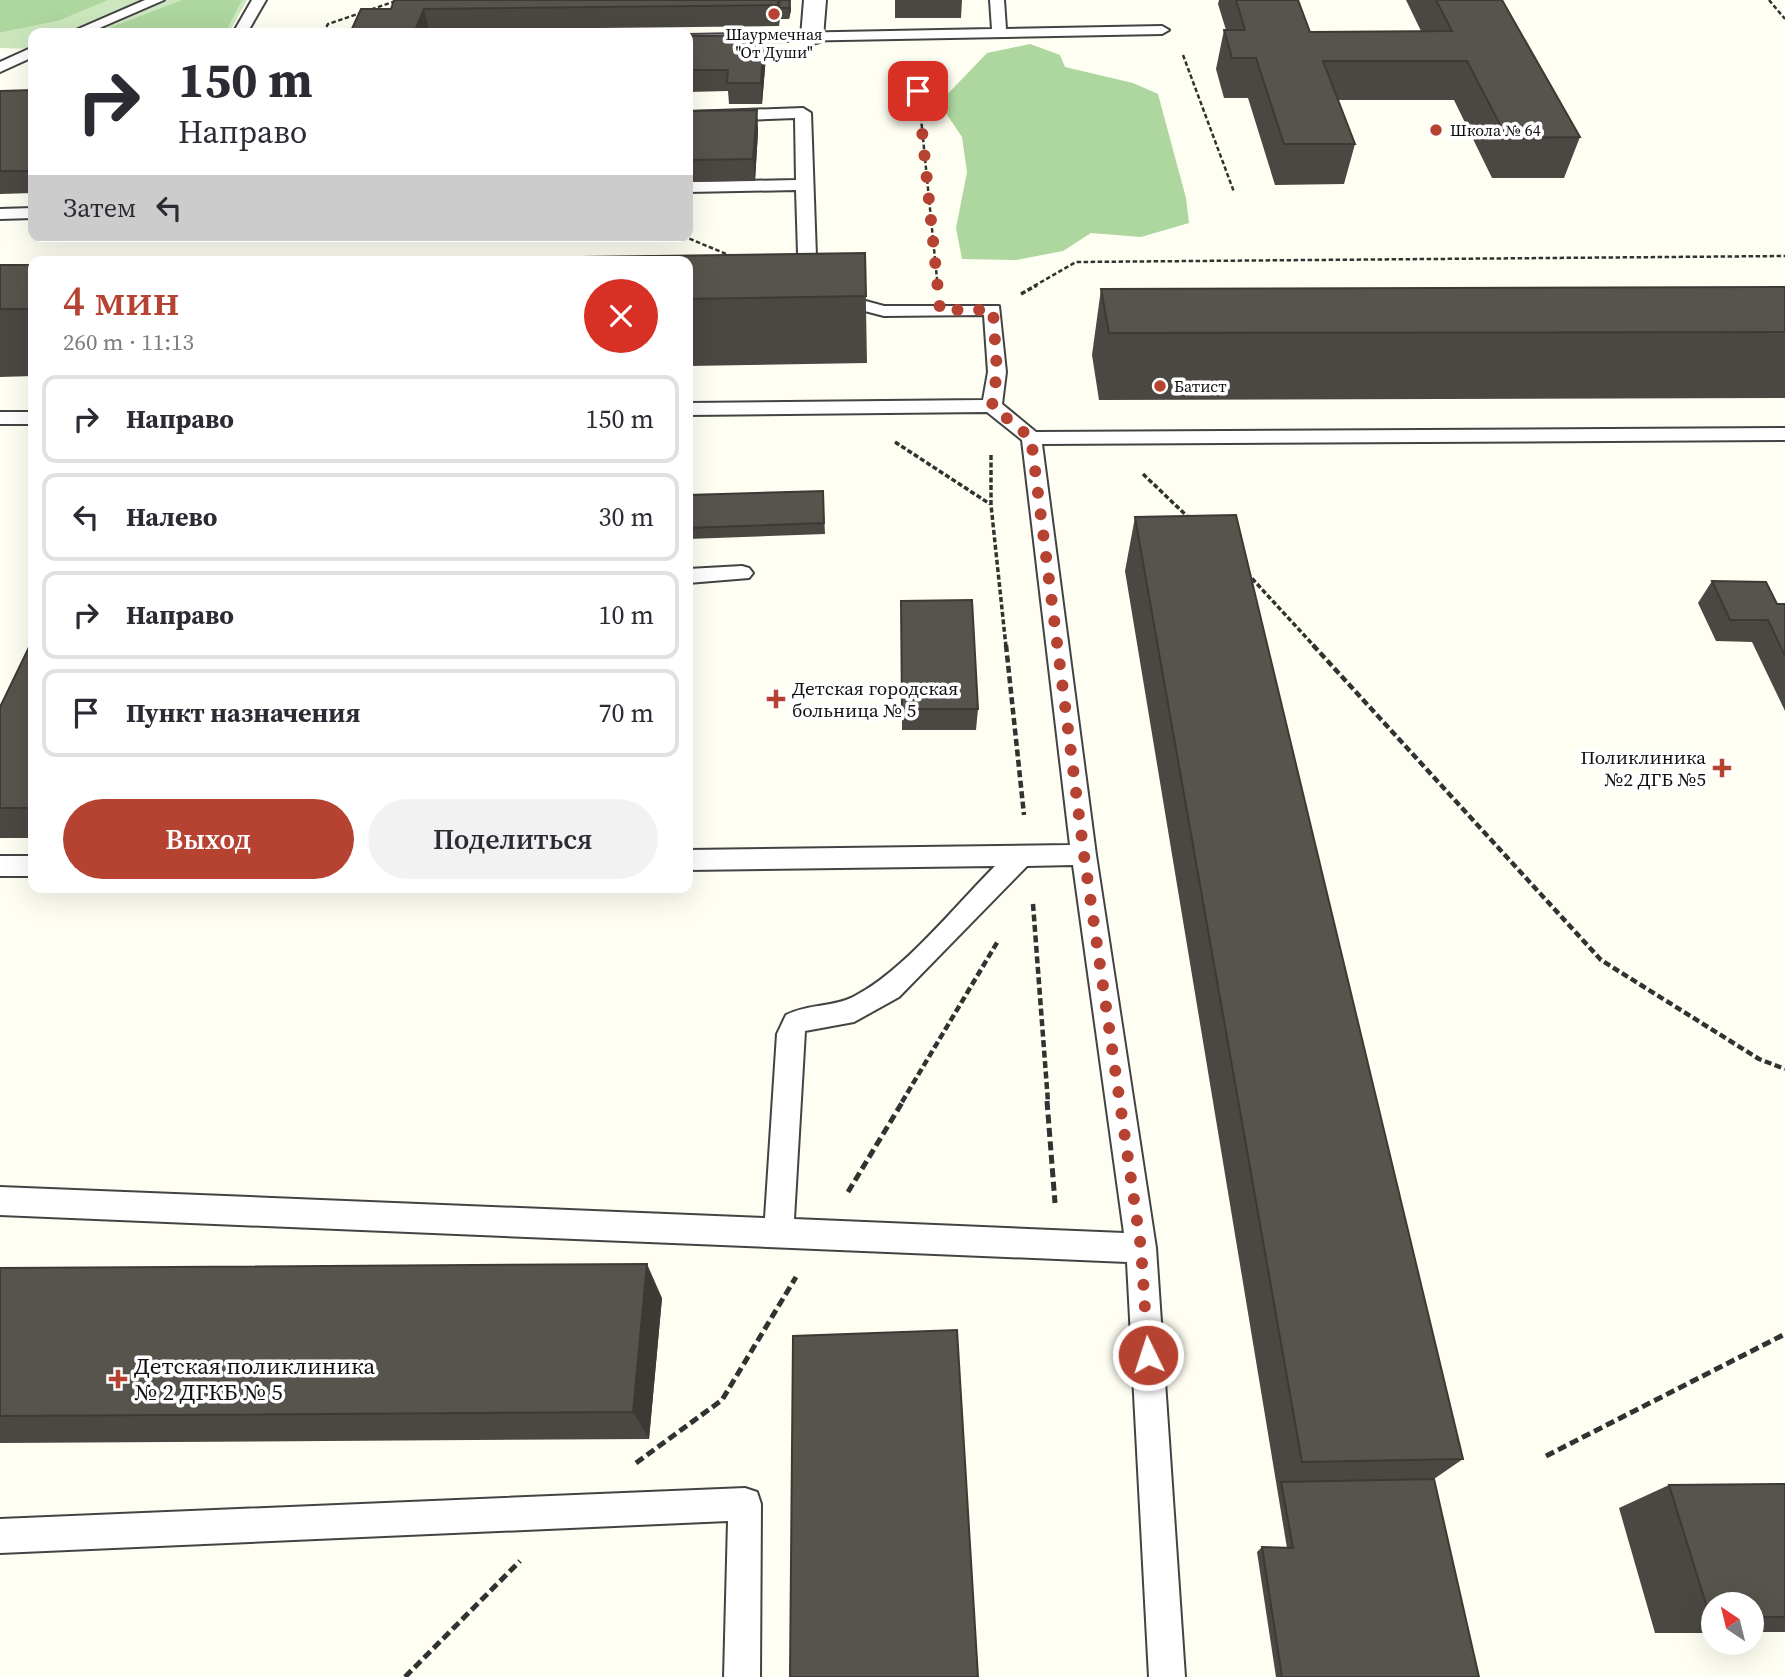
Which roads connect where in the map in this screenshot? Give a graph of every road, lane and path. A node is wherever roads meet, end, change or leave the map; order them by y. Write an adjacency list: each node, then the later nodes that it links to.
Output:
1 (157, 0): 8 (lane)
2 (259, 0): 9 (lane)
3 (399, 0): 10 (path)
4 (815, 0): 14 (street)
5 (997, 0): 12 (lane)
6 (1769, 0): 7 (path)
7 (1785, 19)
8 (88, 28)
9 (243, 28)
10 (326, 28)
11 (1162, 30): 12 (lane); 22 (path)
12 (999, 33): 13 (lane)
13 (913, 36): 14 (lane); 28 (path)
14 (813, 37): 15 (lane)
15 (693, 40)
16 (28, 53): 18 (lane)
17 (28, 62): 18 (lane)
18 (1, 65)
19 (693, 117): 20 (lane)
20 (804, 185): 21 (lane); 28 (lane)
21 (693, 187)
22 (1234, 192)
23 (28, 213): 24 (lane)
24 (0, 214)
25 (693, 240): 27 (path)
26 (1785, 256): 29 (path)
27 (733, 258)
28 (940, 310): 29 (lane)
29 (993, 310): 30 (lane)
30 (992, 406): 31 (lane); 37 (lane)
31 (840, 407): 32 (lane); 38 (path)
32 (693, 409)
33 (0, 418): 34 (lane)
34 (28, 418)
35 (1785, 434): 36 (lane)
36 (1105, 437): 37 (lane); 39 (path)
37 (1031, 438): 43 (lane)
38 (991, 505)
39 (1200, 528)
40 (1238, 564): 49 (path)
41 (743, 573): 42 (lane)
42 (693, 576)
43 (1084, 855): 44 (lane); 53 (lane)
44 (1021, 856): 45 (lane); 51 (lane)
45 (693, 860)
46 (0, 866): 47 (lane)
47 (28, 866)
48 (1003, 933): 52 (path)
49 (1785, 1069)
50 (0, 1201): 51 (lane)
51 (779, 1234): 52 (lane)
52 (821, 1235): 53 (lane); 56 (path)
53 (1141, 1248): 60 (lane)
54 (1785, 1334): 55 (path)
55 (1546, 1456)
56 (569, 1511): 57 (lane); 58 (path); 59 (lane)
57 (0, 1536)
58 (405, 1677)
59 (742, 1677)
60 (1167, 1677)

